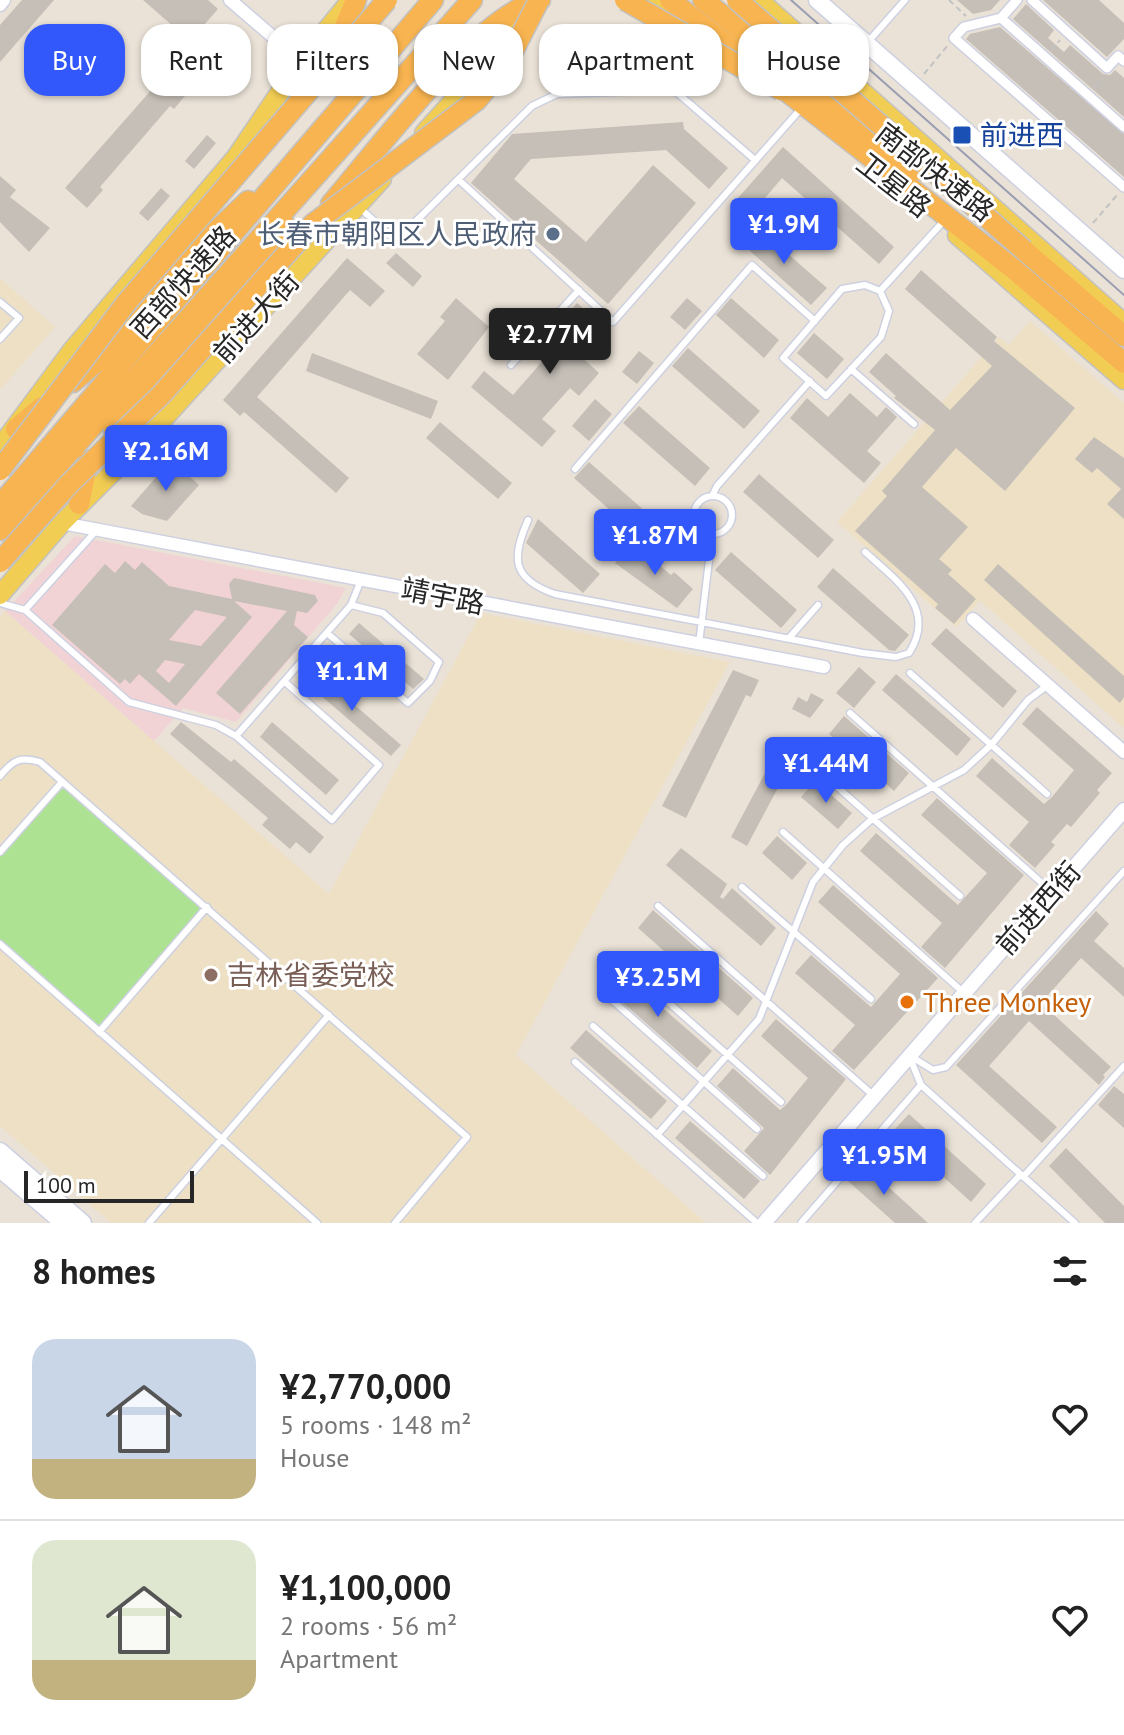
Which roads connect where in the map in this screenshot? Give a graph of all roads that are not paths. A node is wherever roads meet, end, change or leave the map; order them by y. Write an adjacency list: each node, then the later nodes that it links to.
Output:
1 (4, 0): 19 (street)
2 (230, 0): 25 (street)
3 (354, 0): 21 (main road); 22 (highway, bridge)
4 (387, 0): 23 (highway, bridge)
5 (433, 0): 38 (highway, 西部快速路)
6 (472, 0): 40 (highway, 西部快速路)
7 (625, 0): 30 (highway, bridge)
8 (655, 0): 34 (main road, 卫星路)
9 (670, 0): 28 (highway, 南部快速路, bridge)
10 (703, 0): 44 (highway, 南部快速路, bridge)
11 (717, 0): 50 (main road, 卫星路)
12 (737, 0): 44 (highway, bridge)
13 (759, 0): 50 (main road)
14 (817, 0): 24 (main road)
15 (905, 0): 26 (lane)
16 (1017, 0): 20 (street)
17 (1032, 0): 29 (street)
18 (539, 2): 41 (main road, 前进大街); 43 (highway, bridge); 43 (highway, bridge)
19 (0, 5)
20 (1001, 18): 35 (street); 39 (street)
21 (333, 24)
22 (344, 24)
23 (367, 24)
24 (845, 24)
25 (267, 32)
26 (869, 41)
27 (869, 45): 45 (main road)
28 (738, 55)
29 (1124, 61)
30 (738, 65)
31 (277, 96): 60 (main road)
32 (306, 96): 63 (highway, bridge)
33 (789, 96): 54 (highway, 南部快速路)
34 (798, 112): 36 (lane); 42 (main road, 卫星路)
35 (1124, 127)
36 (755, 160): 37 (lane); 46 (lane)
37 (460, 181): 41 (lane); 46 (lane)
38 (272, 188): 51 (highway, 西部快速路); 60 (highway)
39 (1124, 188)
40 (290, 203): 51 (highway, 西部快速路); 65 (highway)
41 (358, 206): 65 (main road, 前进大街)
42 (942, 223): 47 (lane); 57 (main road, 卫星路)
43 (313, 224): 75 (highway, bridge)
44 (1024, 250): 52 (highway, 南部快速路)
45 (1124, 270)
46 (579, 290): 55 (lane)
47 (880, 291): 49 (lane); 56 (lane)
48 (0, 302): 53 (lane)
49 (815, 321): 58 (lane); 62 (lane)
50 (1124, 324)
51 (159, 336): 66 (highway, 西部快速路); 70 (highway, 西部快速路)
52 (1124, 336)
53 (0, 339)
54 (1124, 363)
55 (511, 365)
56 (851, 369): 58 (lane); 59 (lane)
57 (1124, 380)
58 (810, 381): 64 (lane)
59 (914, 424)
60 (16, 429): 61 (main road)
61 (0, 447)
62 (575, 469)
63 (0, 470)
64 (712, 496): 69 (lane); 72 (lane)
65 (79, 504): 68 (main road, 前进大街)
66 (0, 505)
67 (528, 520): 83 (lane)
68 (62, 523): 71 (street, 靖宇路); 77 (main road, 前进大街)
69 (697, 527): 72 (lane); 73 (lane)
70 (0, 530)
71 (95, 532): 76 (street, 靖宇路); 81 (lane)
72 (712, 535): 83 (lane)
73 (631, 537)
74 (865, 552): 85 (lane)
75 (0, 562)
76 (361, 580): 79 (lane); 86 (street, 靖宇路)
77 (0, 595)
78 (0, 603): 81 (lane)
79 (351, 605): 84 (lane); 84 (lane)
80 (818, 605): 85 (lane)
81 (25, 610): 92 (lane)
82 (973, 619): 90 (street)
83 (703, 622): 85 (lane); 86 (lane)
84 (327, 633): 89 (lane)
85 (789, 638)
86 (699, 644): 87 (street, 靖宇路)
87 (824, 667)
88 (910, 673): 93 (lane)
89 (285, 682): 92 (lane); 92 (lane)
90 (1048, 685): 93 (lane); 94 (street)
91 (850, 713): 98 (lane)
92 (236, 736)
93 (991, 745): 98 (lane); 99 (lane)
94 (1124, 752)
95 (0, 776): 97 (lane)
96 (825, 776): 101 (lane)
97 (62, 782): 103 (lane); 110 (lane)
98 (934, 786): 101 (lane); 107 (lane)
99 (1047, 794)
100 (1124, 810): 107 (street, 前进西街)
101 (872, 819): 104 (lane); 108 (lane)
102 (783, 832): 104 (lane)
103 (0, 852)
104 (824, 868): 111 (lane); 115 (lane)
105 (1124, 871): 122 (lane)
106 (742, 887): 111 (lane)
107 (1052, 892): 115 (street, 前进西街)
108 (960, 896)
109 (658, 906): 117 (lane)
110 (207, 907): 118 (lane); 120 (lane)
111 (794, 931): 116 (lane); 117 (lane)
112 (0, 944): 120 (lane)
113 (625, 964): 121 (lane)
114 (604, 993): 125 (lane)
115 (964, 993): 122 (street, 前进西街)
116 (871, 999)
117 (767, 1002): 121 (lane); 127 (lane)
118 (329, 1015): 132 (lane); 141 (lane)
119 (593, 1026): 129 (lane)
120 (99, 1032): 132 (lane)
121 (729, 1056): 125 (lane); 128 (lane)
122 (909, 1056): 126 (lane); 127 (street, 前进西街)
123 (575, 1062): 131 (lane)
124 (1124, 1066): 136 (lane)
125 (705, 1083): 129 (lane); 130 (lane)
126 (921, 1085): 136 (lane); 144 (lane)
127 (874, 1096): 143 (street, 前进西街)
128 (781, 1102)
129 (683, 1106): 131 (lane); 135 (lane)
130 (757, 1129)
131 (657, 1135): 142 (lane)
132 (221, 1139): 139 (lane); 140 (lane)
133 (0, 1151): 138 (main road)
134 (3, 1176): 137 (main road)
135 (763, 1176)
136 (1022, 1176): 145 (lane); 146 (lane)
137 (63, 1223)
138 (83, 1223)
139 (149, 1223)
140 (317, 1223)
141 (395, 1223)
142 (757, 1223)
143 (764, 1223)
144 (801, 1223)
145 (975, 1223)
146 (1075, 1223)

